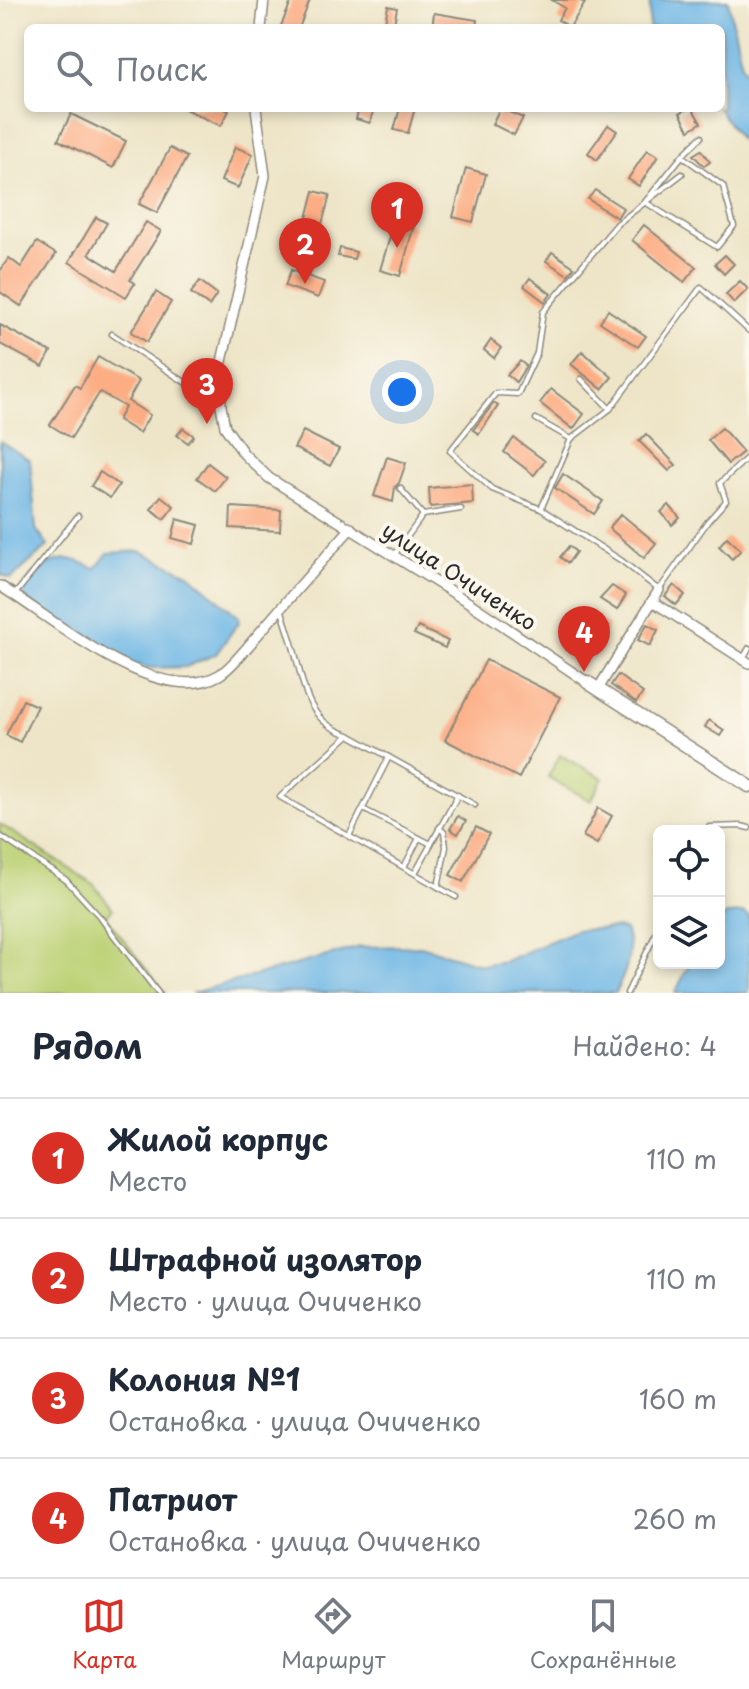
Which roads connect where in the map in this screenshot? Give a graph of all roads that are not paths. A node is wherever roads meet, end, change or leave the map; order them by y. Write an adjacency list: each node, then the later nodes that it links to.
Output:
1 (264, 0): 2 (street)
2 (261, 24)
3 (257, 112): 11 (street, улица Очиченко)
4 (701, 137): 5 (lane)
5 (682, 156): 7 (lane); 7 (lane)
6 (682, 174): 7 (lane)
7 (645, 202): 18 (lane)
8 (749, 331): 12 (lane)
9 (112, 334): 11 (lane)
10 (581, 379): 12 (lane)
11 (221, 406): 21 (street, улица Очиченко)
12 (610, 409): 14 (lane)
13 (536, 419): 14 (lane)
14 (571, 439): 18 (lane)
15 (749, 456): 24 (lane)
16 (400, 488): 19 (lane)
17 (461, 509): 19 (lane)
18 (541, 509): 24 (lane)
19 (423, 515): 22 (lane)
20 (78, 516): 25 (lane)
21 (351, 528): 22 (street, улица Очиченко); 27 (street, улица Очиченко)
22 (393, 556): 30 (street, улица Очиченко)
23 (0, 586): 25 (street, улица Очиченко)
24 (659, 590): 26 (street)
25 (15, 595): 27 (street, улица Очиченко)
26 (652, 601): 29 (street); 30 (street)
27 (281, 608): 31 (lane)
28 (749, 648): 29 (lane)
29 (746, 661)
30 (592, 686): 33 (street, улица Очиченко)
31 (349, 735): 32 (lane); 41 (lane)
32 (389, 757): 34 (lane); 36 (lane)
33 (749, 786)
34 (458, 795): 35 (lane); 38 (lane)
35 (475, 805)
36 (363, 809): 41 (lane); 42 (lane)
37 (725, 826): 39 (lane)
38 (439, 828): 43 (lane); 46 (lane)
39 (749, 828)
40 (0, 836): 49 (lane)
41 (349, 836): 44 (lane)
42 (419, 838): 43 (lane); 44 (lane)
43 (431, 844): 45 (lane)
44 (404, 867): 45 (lane)
45 (415, 873): 46 (lane)
46 (438, 887): 47 (lane)
47 (456, 897)
48 (653, 939): 50 (lane)
49 (158, 993)
50 (627, 993)

